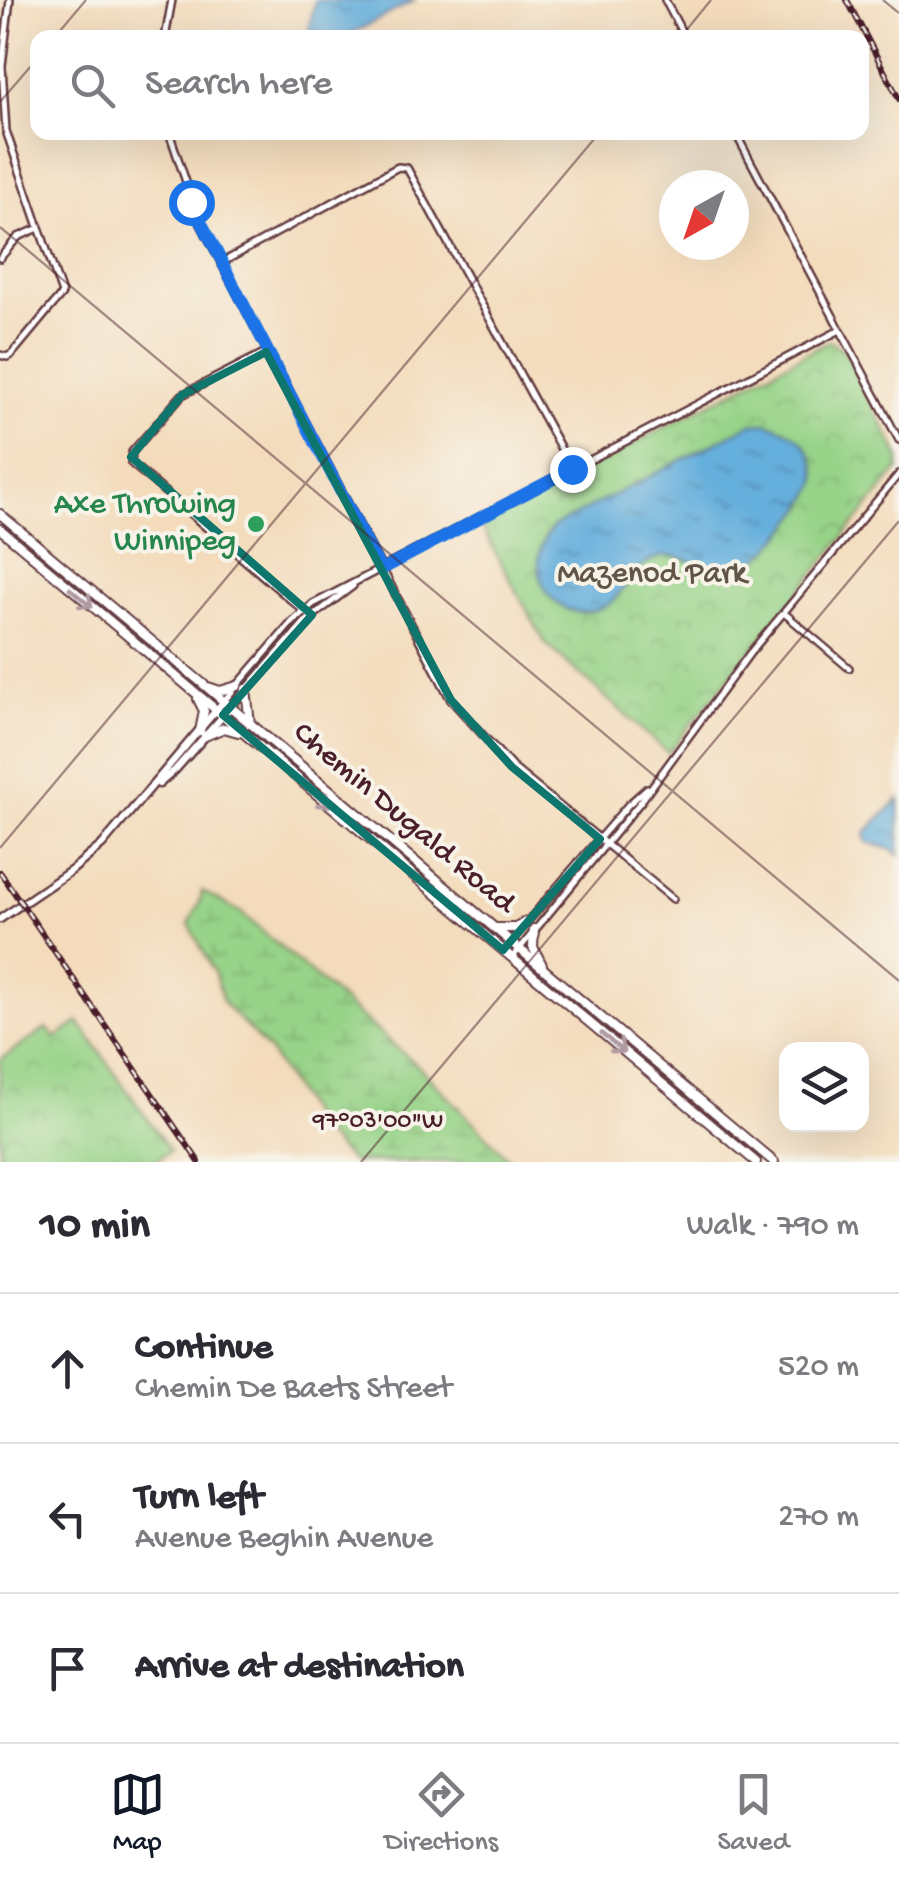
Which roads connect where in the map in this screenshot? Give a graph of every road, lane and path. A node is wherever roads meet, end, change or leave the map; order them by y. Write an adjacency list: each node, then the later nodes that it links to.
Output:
1 (10, 0): 8 (street)
2 (172, 0): 4 (street)
3 (665, 0): 5 (street)
4 (166, 30)
5 (681, 30)
6 (172, 140): 10 (street)
7 (739, 140): 11 (street)
8 (39, 228): 9 (street); 13 (street)
9 (0, 258)
10 (221, 263): 12 (street); 15 (street)
11 (840, 330): 14 (street); 15 (street)
12 (266, 352): 19 (street); 21 (street)
13 (0, 355)
14 (899, 440)
15 (572, 469): 19 (street)
16 (899, 474): 22 (street)
17 (0, 514): 25 (main road, Chemin Dugald Road)
18 (0, 529): 27 (main road, Chemin Dugald Road, one-way to 27)
19 (381, 570): 20 (street); 33 (street)
20 (359, 581): 21 (street); 23 (street)
21 (304, 610): 23 (street); 26 (street)
22 (784, 613): 24 (street); 32 (street)
23 (311, 617): 26 (street)
24 (849, 668)
25 (205, 686): 26 (main road); 28 (main road, Chemin Dugald Road)
26 (242, 688): 28 (street); 29 (main road)
27 (193, 691): 28 (main road, Chemin Dugald Road); 30 (main road)
28 (223, 709): 29 (main road, Chemin Dugald Road); 30 (street); 31 (main road, Chemin Dugald Road)
29 (250, 724): 38 (main road, Chemin Dugald Road)
30 (203, 734): 31 (main road); 36 (street)
31 (244, 735): 42 (main road, Chemin Dugald Road, one-way to 42)
32 (650, 787): 33 (street); 34 (street)
33 (600, 838): 34 (street); 37 (street)
34 (607, 844): 35 (street); 39 (street)
35 (672, 900)
36 (0, 919)
37 (525, 922): 38 (main road); 40 (street)
38 (491, 926): 40 (main road, Chemin Dugald Road)
39 (534, 929): 41 (street); 44 (main road)
40 (510, 941): 41 (main road, Chemin Dugald Road); 42 (street)
41 (518, 949): 43 (street); 44 (main road, Chemin Dugald Road)
42 (503, 950): 43 (main road, Chemin Dugald Road)
43 (512, 958): 45 (main road, Chemin Dugald Road, one-way to 45)
44 (547, 973): 46 (main road, Chemin Dugald Road)
45 (756, 1162)
46 (774, 1162)

